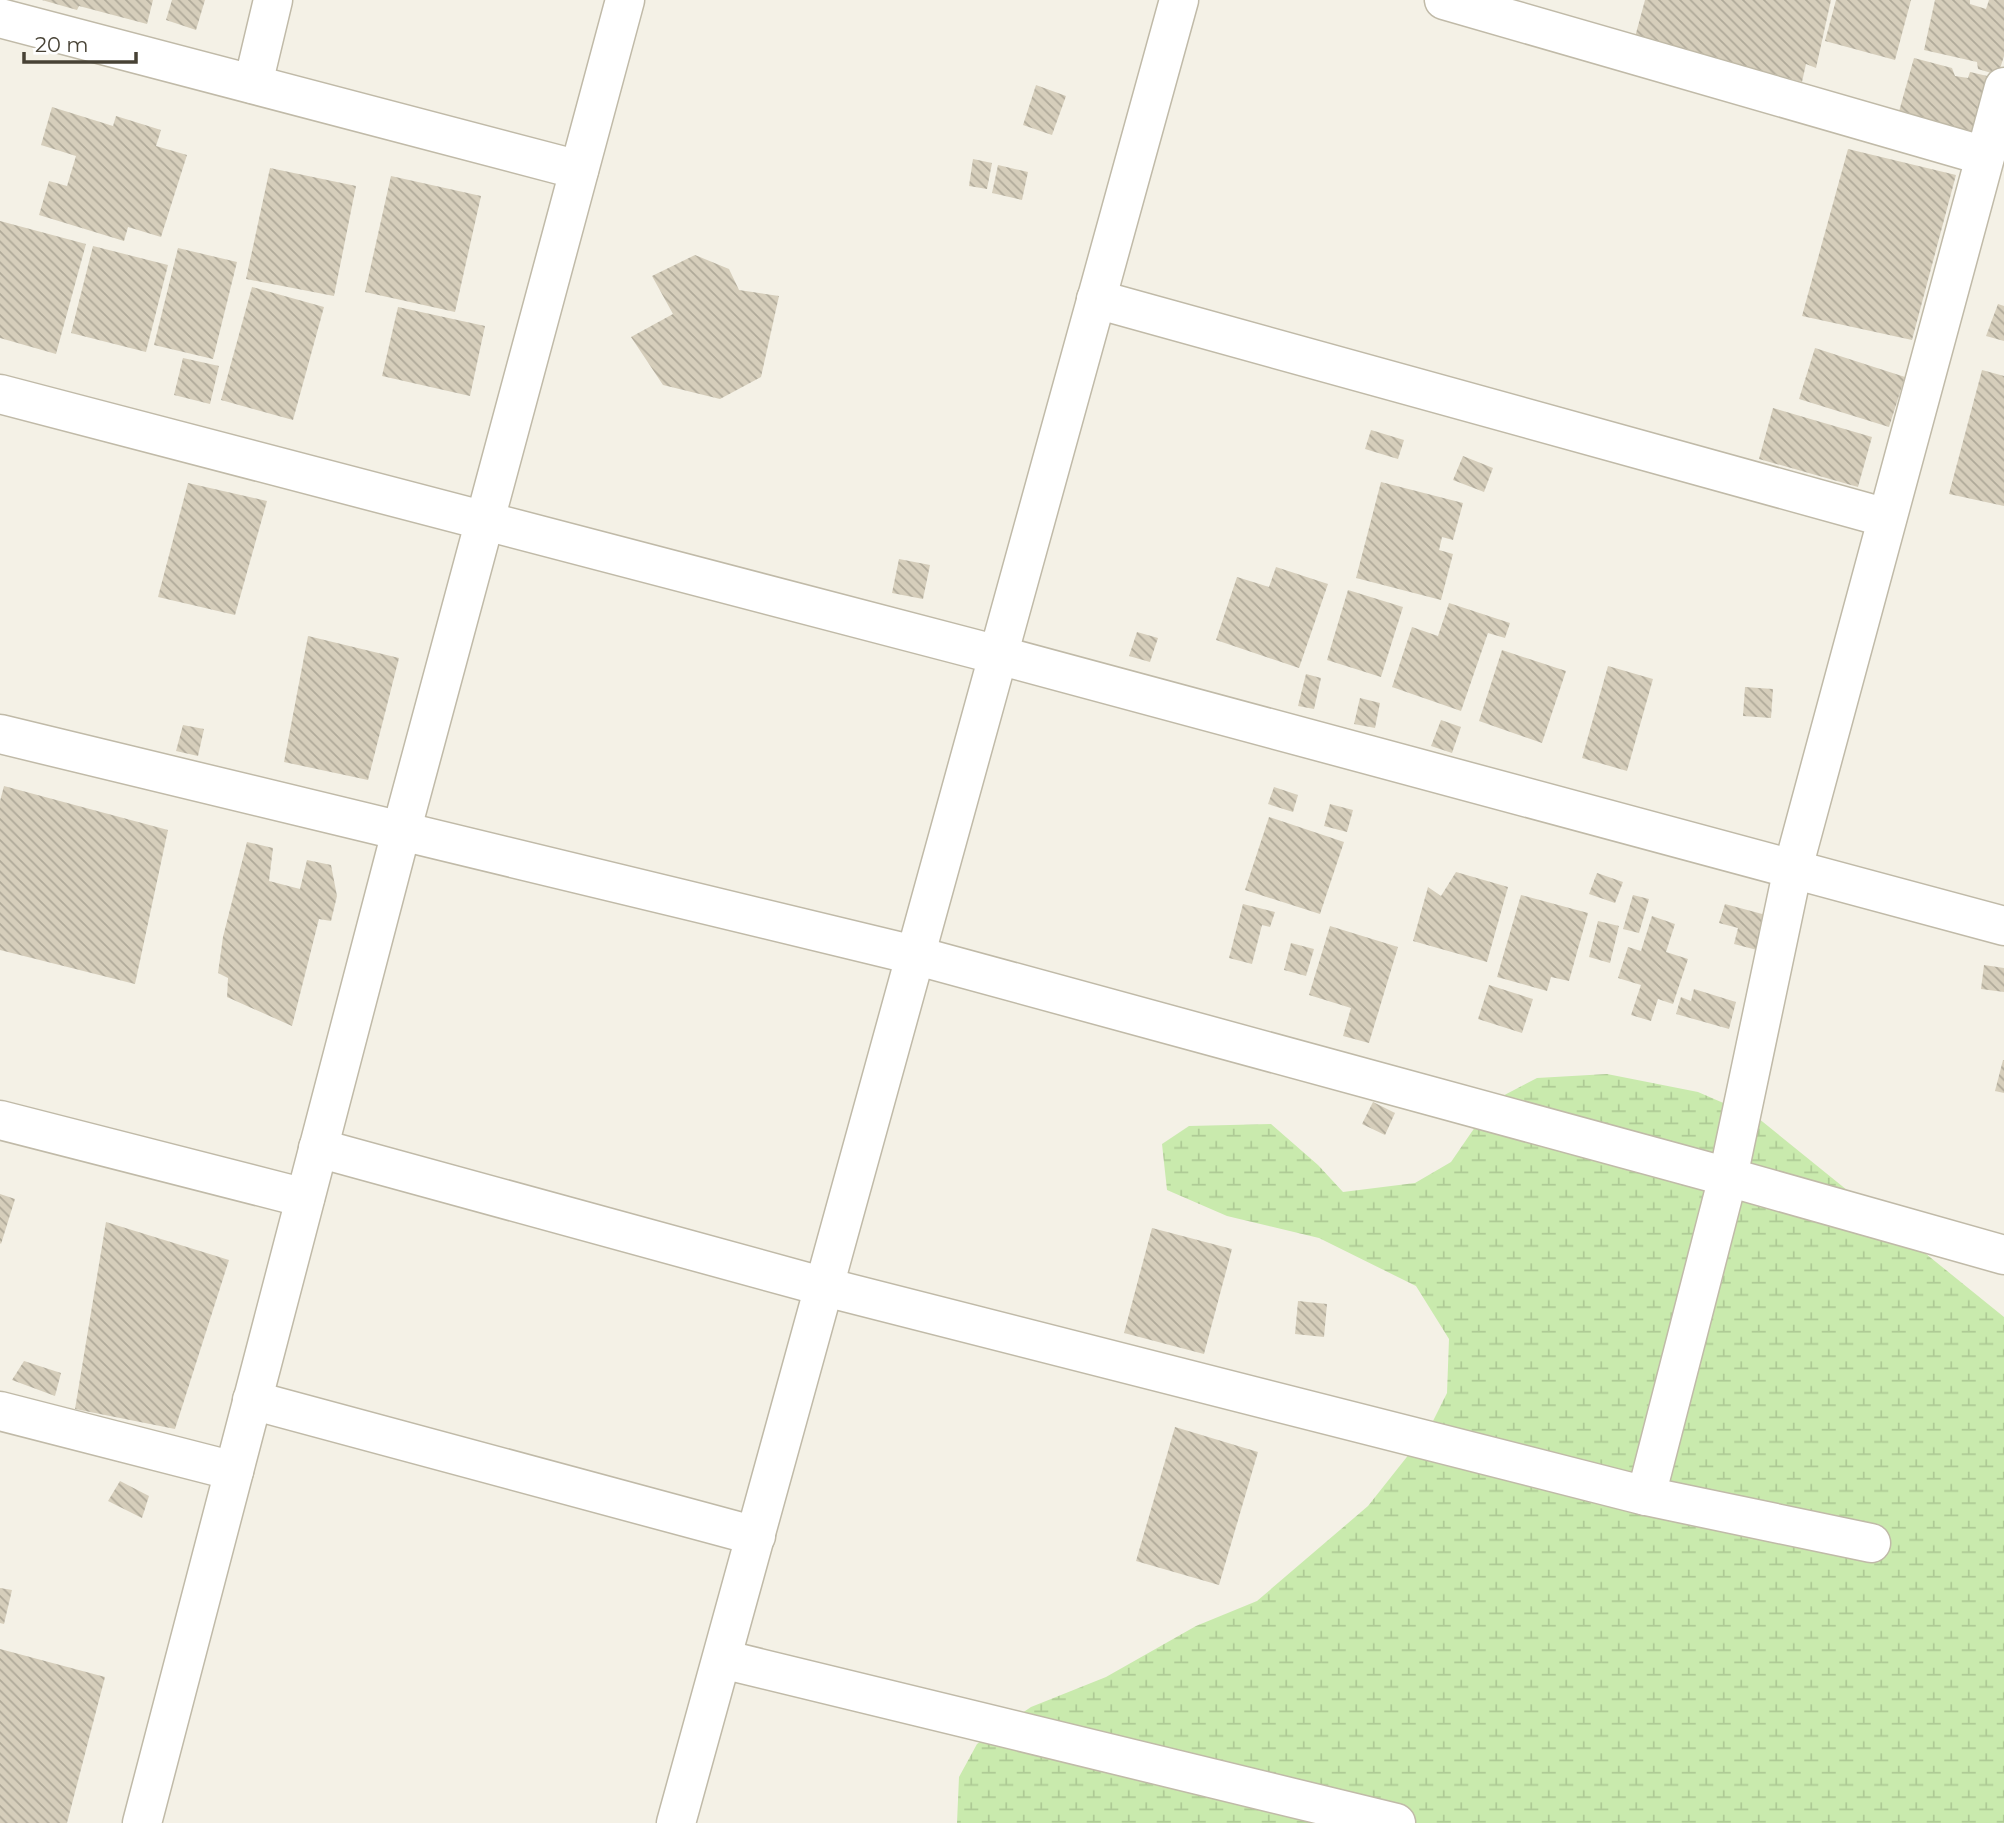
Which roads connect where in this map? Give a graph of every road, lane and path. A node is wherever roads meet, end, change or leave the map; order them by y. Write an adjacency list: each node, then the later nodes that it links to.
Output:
1 (273, 0): 6 (street)
2 (625, 0): 9 (street)
3 (1179, 0): 10 (street)
4 (1444, 0): 8 (street)
5 (0, 18): 6 (street)
6 (253, 84): 9 (street)
7 (2004, 87): 8 (street)
8 (1985, 156): 12 (street)
9 (579, 170): 13 (street)
10 (1096, 299): 12 (street); 14 (street)
11 (0, 394): 13 (street)
12 (1887, 518): 17 (street)
13 (484, 522): 14 (street); 16 (street)
14 (998, 655): 17 (street); 19 (street)
15 (0, 734): 16 (street)
16 (401, 832): 19 (street); 21 (street)
17 (1793, 868): 18 (street); 22 (street)
18 (2004, 926)
19 (914, 955): 22 (street); 25 (street)
20 (0, 1120): 23 (street)
21 (318, 1148): 23 (street); 25 (street)
22 (1728, 1177): 24 (street); 29 (street)
23 (305, 1198): 26 (street)
24 (2004, 1255)
25 (825, 1287): 29 (street); 30 (street)
26 (252, 1400): 28 (street); 30 (street)
27 (0, 1411): 28 (street)
28 (234, 1471): 33 (street)
29 (1646, 1496): 31 (street)
30 (755, 1536): 32 (street)
31 (1871, 1543)
32 (722, 1659): 34 (street); 35 (street)
33 (142, 1823)
34 (676, 1823)
35 (1396, 1823)

